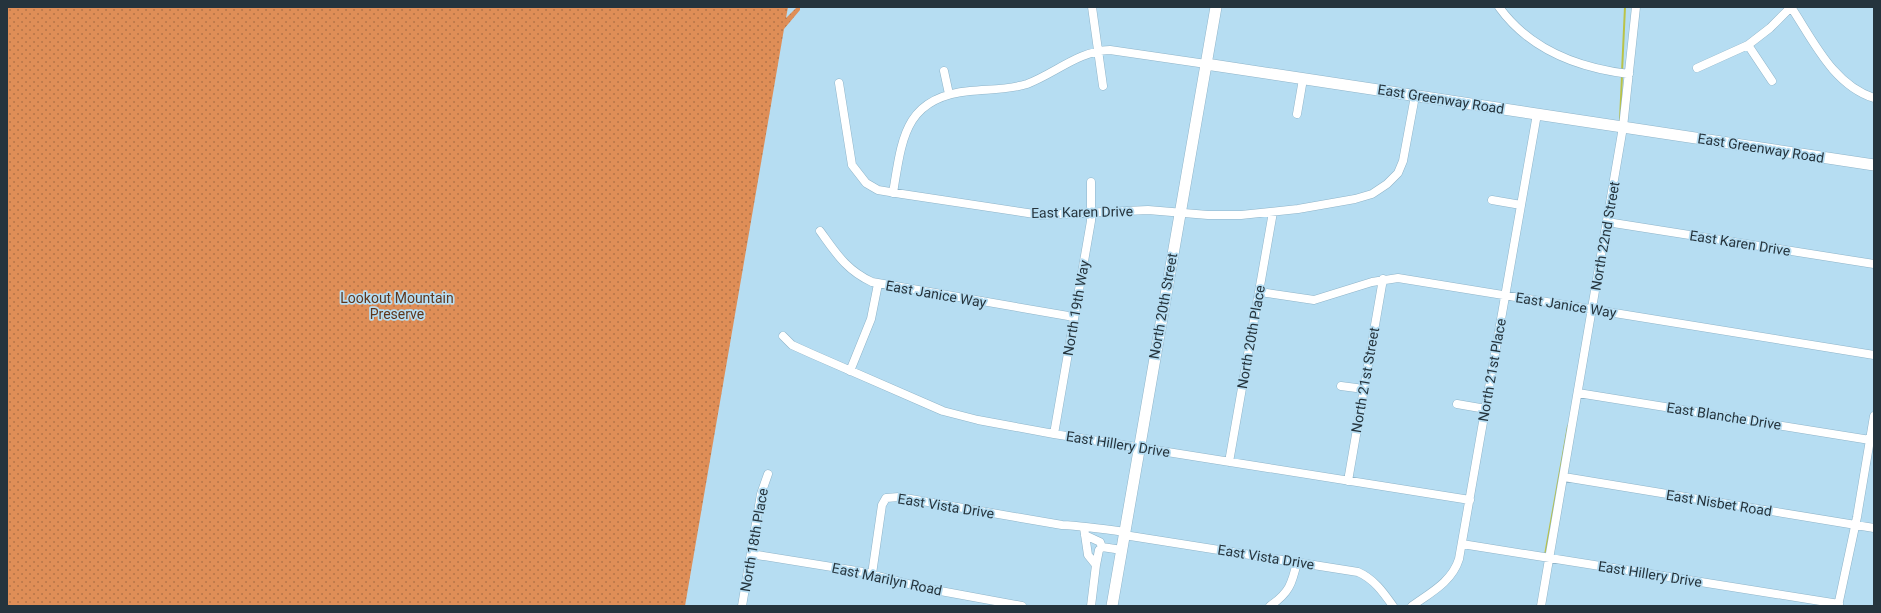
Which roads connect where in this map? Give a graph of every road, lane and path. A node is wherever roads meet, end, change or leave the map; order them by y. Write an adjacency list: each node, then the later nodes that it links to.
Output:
1 (1092, 7): 7 (street)
2 (1216, 7): 8 (street, North 20th Street)
3 (1499, 7): 11 (street)
4 (1636, 7): 11 (street, North 22nd Street)
5 (1791, 7): 6 (street); 18 (street)
6 (1748, 45): 9 (street); 13 (street)
7 (1098, 50): 8 (street, East Greenway Road); 15 (street); 16 (street, East Greenway Road)
8 (1206, 64): 12 (street, East Greenway Road); 29 (street, North 20th Street)
9 (1697, 68)
10 (944, 71): 16 (street)
11 (1629, 74): 21 (street, North 22nd Street)
12 (1303, 79): 17 (street, East Greenway Road); 19 (street)
13 (1772, 81)
14 (839, 83): 24 (street, East Karen Drive)
15 (1103, 86)
16 (949, 94): 24 (street, East Greenway Road)
17 (1415, 96): 20 (street, East Greenway Road); 28 (street, East Karen Drive)
18 (1874, 98)
19 (1297, 114)
20 (1536, 114): 21 (street, East Greenway Road); 26 (street, North 21st Place)
21 (1623, 127): 22 (street, East Greenway Road); 30 (street, North 22nd Street)
22 (1874, 165)
23 (1091, 182): 27 (street, North 19th Way)
24 (893, 193): 27 (street, East Karen Drive)
25 (1492, 200): 26 (street)
26 (1521, 205): 36 (street, North 21st Place)
27 (1092, 212): 29 (street, East Karen Drive); 38 (street, North 19th Way)
28 (1273, 212): 29 (street, East Karen Drive); 35 (street, North 20th Place)
29 (1180, 213): 50 (street, North 20th Street)
30 (1607, 222): 32 (street, East Karen Drive); 37 (street, North 22nd Street)
31 (820, 230): 34 (street, East Janice Way)
32 (1874, 264)
33 (1383, 279): 35 (street, East Janice Way); 36 (street, East Janice Way); 43 (street, North 21st Street)
34 (878, 284): 38 (street, East Janice Way); 41 (street)
35 (1260, 292): 51 (street, North 20th Place)
36 (1505, 296): 37 (street, East Janice Way); 46 (street, North 21st Place)
37 (1592, 310): 40 (street, East Janice Way); 44 (street, North 22nd Street)
38 (1074, 317): 48 (street, North 19th Way)
39 (783, 336): 41 (street, East Hillery Drive)
40 (1874, 355)
41 (850, 371): 48 (street, East Hillery Drive)
42 (1341, 386): 43 (street)
43 (1364, 389): 54 (street, North 21st Street)
44 (1578, 393): 49 (street, East Blanche Drive); 53 (street, North 22nd Street)
45 (1457, 404): 46 (street)
46 (1486, 409): 55 (street, North 21st Place)
47 (1874, 416): 49 (street)
48 (1054, 434): 50 (street, East Hillery Drive)
49 (1870, 440): 56 (street)
50 (1139, 447): 51 (street, East Hillery Drive); 60 (street, North 20th Street)
51 (1229, 462): 54 (street, East Hillery Drive)
52 (768, 474): 65 (street, North 18th Place)
53 (1564, 478): 56 (street, East Nisbet Road); 66 (street, North 22nd Street)
54 (1348, 481): 55 (street, East Hillery Drive)
55 (1470, 500): 62 (street, North 21st Place)
56 (1855, 525): 58 (street, East Nisbet Road); 70 (street)
57 (1101, 528): 59 (street, East Vista Drive); 60 (street, East Vista Drive); 61 (street)
58 (1874, 528)
59 (1084, 532): 61 (street, East Vista Drive); 68 (street); 69 (street, East Vista Drive)
60 (1124, 533): 64 (street, North 20th Street); 67 (street, East Vista Drive)
61 (1096, 540): 63 (street, East Vista Drive)
62 (1462, 544): 66 (street, East Hillery Drive); 77 (street, North 21st Place)
63 (1102, 547): 64 (street); 68 (street)
64 (1122, 550): 74 (street, North 20th Street)
65 (751, 554): 69 (street, East Marilyn Road); 71 (street, North 18th Place)
66 (1550, 558): 70 (street, East Hillery Drive); 78 (street, North 22nd Street)
67 (1297, 562): 75 (street); 76 (street, East Vista Drive)
68 (1096, 565): 73 (street)
69 (872, 574): 72 (street, East Marilyn Road)
70 (1838, 605)
71 (742, 606)
72 (1022, 606)
73 (1091, 606)
74 (1112, 606)
75 (1270, 606)
76 (1393, 606)
77 (1412, 606)
78 (1541, 606)

